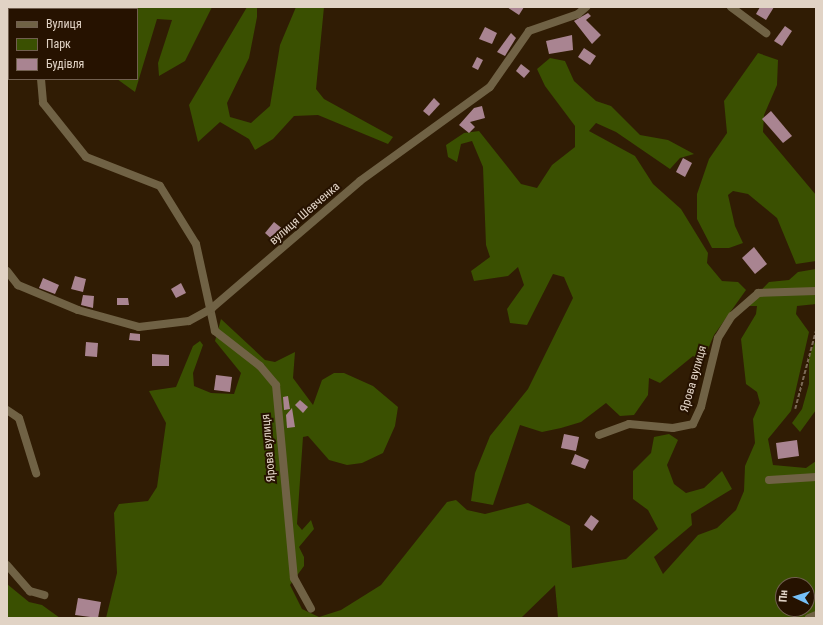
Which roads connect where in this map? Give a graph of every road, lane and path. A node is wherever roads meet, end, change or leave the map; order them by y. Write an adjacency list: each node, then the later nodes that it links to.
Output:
1 (586, 7): 7 (street, вулиця Шевченка)
2 (731, 7): 3 (street)
3 (766, 33)
4 (41, 80): 7 (street, Ярова вулиця)
5 (7, 271): 7 (street, вулиця Шевченка)
6 (816, 291): 11 (street, Ярова вулиця)
7 (212, 308): 17 (street, Ярова вулиця)
8 (816, 330): 9 (path)
9 (795, 409)
10 (7, 410): 12 (street)
11 (599, 435)
12 (36, 473)
13 (816, 477): 14 (street)
14 (769, 480)
15 (7, 565): 16 (street)
16 (44, 595)
17 (311, 609)
18 (816, 615): 19 (street)
19 (809, 618)

